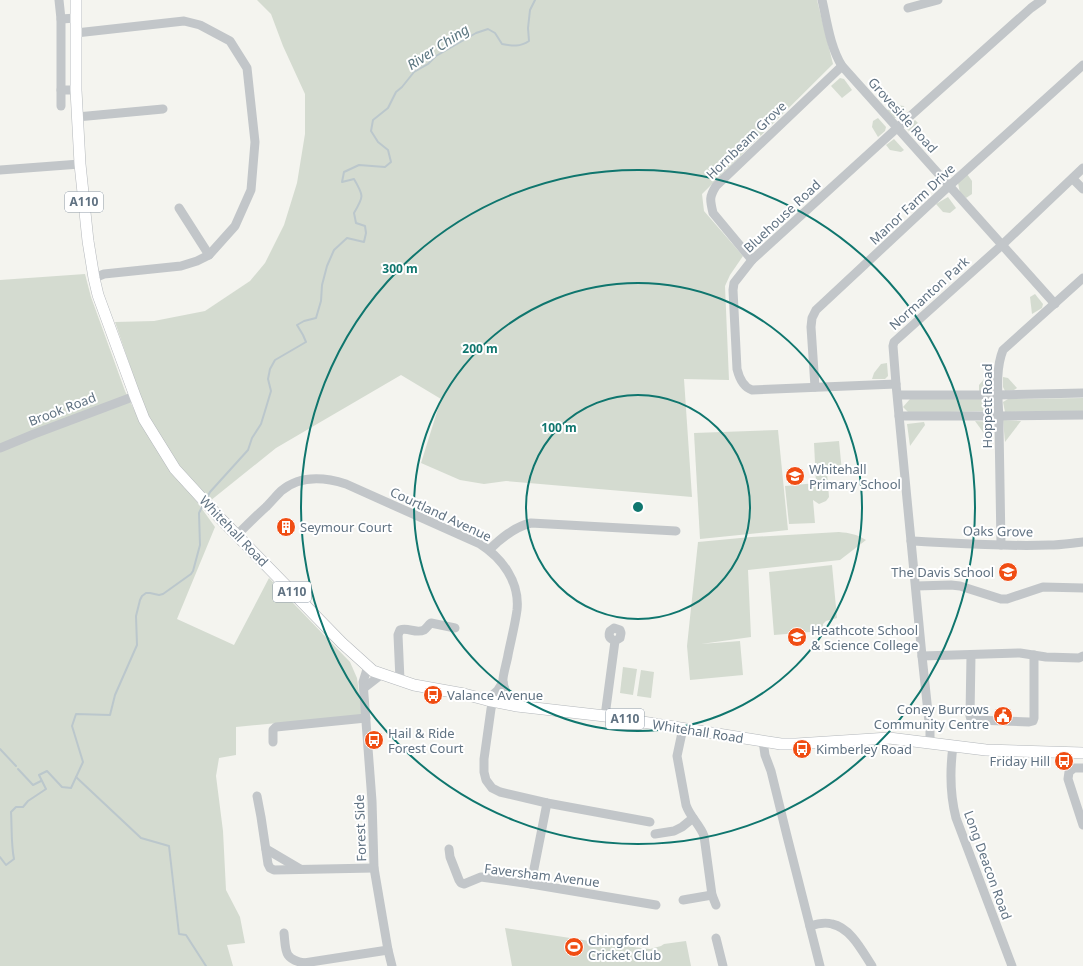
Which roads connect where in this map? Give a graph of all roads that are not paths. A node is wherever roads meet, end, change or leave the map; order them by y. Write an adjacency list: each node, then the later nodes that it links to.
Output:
1 (59, 0): 8 (street)
2 (76, 0): 7 (main road, Whitehall Road / A110)
3 (822, 0): 11 (street, Groveside Road)
4 (938, 0): 6 (street)
5 (1042, 0): 17 (street, Bluehouse Road)
6 (908, 8)
7 (76, 18): 8 (street); 9 (main road, Whitehall Road / A110)
8 (61, 19): 12 (street)
9 (76, 34): 13 (main road, Whitehall Road / A110); 26 (street)
10 (1083, 65): 22 (street, Manor Farm Drive)
11 (842, 66): 17 (street, Groveside Road); 27 (street, Hornbeam Grove)
12 (61, 90): 13 (street); 14 (street)
13 (76, 90): 16 (main road, Whitehall Road / A110)
14 (61, 106)
15 (163, 109): 16 (street)
16 (77, 117): 18 (main road, Whitehall Road / A110)
17 (897, 128): 22 (street, Groveside Road); 27 (street, Bluehouse Road)
18 (80, 164): 20 (street); 28 (main road, Whitehall Road / A110)
19 (1083, 168): 21 (street, Normanton Park)
20 (0, 170)
21 (1073, 178): 23 (street); 25 (street, Normanton Park)
22 (950, 186): 25 (street, Groveside Road); 32 (street, Manor Farm Drive)
23 (1083, 189)
24 (179, 208): 26 (street)
25 (1002, 246): 30 (street, Groveside Road); 31 (street, Normanton Park)
26 (209, 255): 28 (street)
27 (752, 260): 32 (street, Bluehouse Road)
28 (94, 278): 36 (main road, Whitehall Road / A110)
29 (1083, 278): 30 (street, Hoppett Road)
30 (1055, 304): 35 (street, Hoppett Road)
31 (896, 384): 32 (street, Bluehouse Road); 34 (street, Normanton Park)
32 (815, 387)
33 (1083, 394): 35 (street)
34 (898, 395): 35 (street); 38 (street, Normanton Park)
35 (997, 395): 39 (street, Hoppett Road)
36 (134, 396): 40 (street, Brook Road); 42 (main road, Whitehall Road / A110)
37 (1083, 415): 39 (street)
38 (899, 416): 39 (street); 43 (street, Normanton Park)
39 (999, 416): 45 (street, Hoppett Road)
40 (0, 448)
41 (676, 531): 46 (street)
42 (237, 536): 46 (street, Courtland Avenue); 55 (main road, Whitehall Road / A110)
43 (911, 541): 45 (street, Oaks Grove); 47 (street, Normanton Park)
44 (1083, 542): 45 (street, Oaks Grove)
45 (1001, 545)
46 (489, 550): 58 (street, Courtland Avenue)
47 (916, 586): 48 (street); 53 (street, Normanton Park)
48 (1083, 588)
49 (455, 628): 57 (street)
50 (615, 641): 62 (street)
51 (971, 655): 52 (street); 52 (street); 53 (street)
52 (1034, 655): 54 (street)
53 (922, 656): 67 (street, Normanton Park)
54 (1083, 656)
55 (368, 666): 56 (main road, Whitehall Road / A110); 59 (street, Forest Side)
56 (382, 674): 57 (main road, Whitehall Road / A110); 59 (street)
57 (400, 680): 60 (main road, Whitehall Road / A110)
58 (503, 682): 60 (street); 61 (street)
59 (364, 688): 63 (street, Forest Side)
60 (490, 701): 61 (main road, Whitehall Road / A110); 72 (street)
61 (517, 706): 62 (main road, Whitehall Road / A110)
62 (605, 716): 64 (main road, Whitehall Road / A110)
63 (366, 718): 66 (street); 79 (street, Forest Side)
64 (683, 728): 65 (main road, Whitehall Road / A110); 73 (street)
65 (763, 741): 67 (main road, Whitehall Road / A110); 86 (street)
66 (273, 742)
67 (930, 743): 68 (main road, Whitehall Road / A110)
68 (953, 746): 69 (main road, Whitehall Road / A110); 95 (street, Long Deacon Road)
69 (1083, 753)
70 (1083, 768): 75 (street)
71 (256, 796): 77 (street)
72 (547, 803): 74 (street); 81 (street)
73 (693, 818): 76 (street); 82 (street)
74 (650, 822)
75 (1083, 825)
76 (655, 834)
77 (266, 849): 80 (street); 80 (street)
78 (450, 849): 81 (street, Faversham Avenue)
79 (374, 868): 80 (street); 89 (street, Forest Side)
80 (300, 869)
81 (531, 884): 84 (street, Faversham Avenue)
82 (712, 895): 83 (street); 85 (street)
83 (683, 900)
84 (656, 904)
85 (716, 905)
86 (810, 926): 93 (street); 94 (street)
87 (284, 933): 90 (street)
88 (716, 938): 92 (street)
89 (388, 950): 90 (street); 91 (street, Forest Side)
90 (303, 964)
91 (392, 966)
92 (723, 966)
93 (820, 966)
94 (872, 966)
95 (1012, 966)

